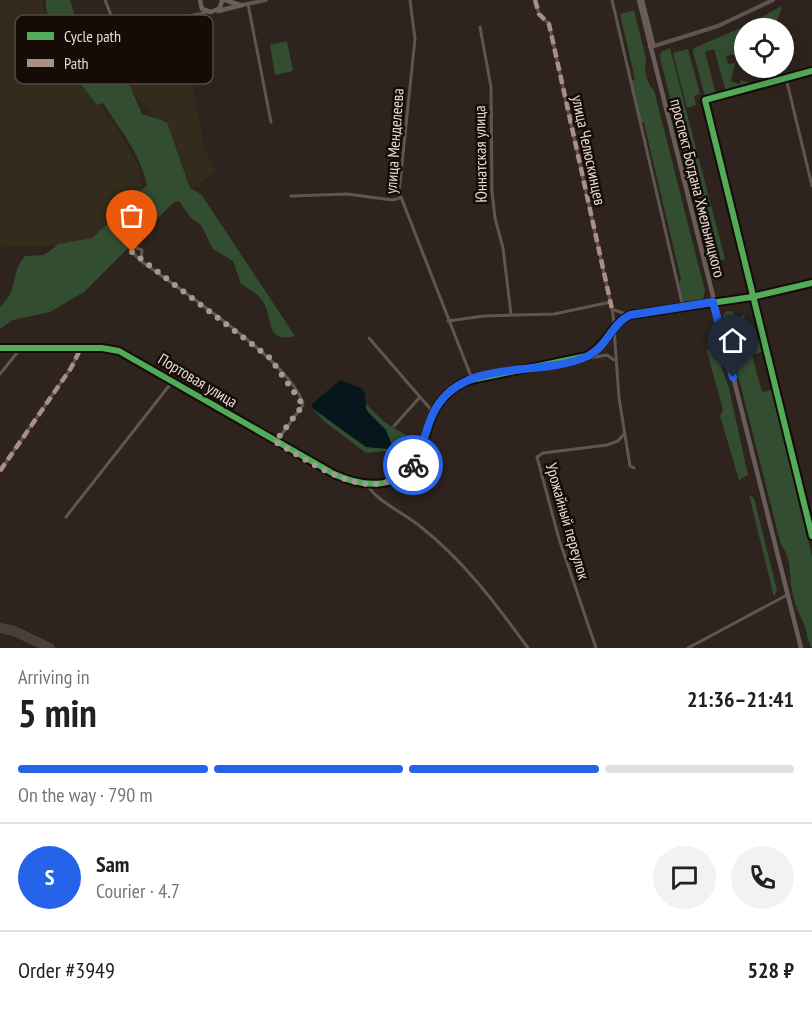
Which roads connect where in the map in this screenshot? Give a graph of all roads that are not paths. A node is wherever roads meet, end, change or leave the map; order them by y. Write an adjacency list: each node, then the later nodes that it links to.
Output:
1 (105, 0): 12 (street)
2 (224, 0): 10 (main road); 11 (main road)
3 (266, 0): 10 (street)
4 (410, 0): 22 (street, улица Менделеева)
5 (535, 0): 26 (street, улица Челюскинцев)
6 (612, 0): 28 (street)
7 (641, 0): 15 (main road, проспект Богдана Хмельницкого)
8 (773, 0): 15 (street)
9 (200, 2): 11 (main road)
10 (245, 5): 11 (main road); 19 (street)
11 (214, 12): 13 (street)
12 (111, 15)
13 (198, 15)
14 (480, 27): 30 (street, Юннатская улица)
15 (650, 47): 27 (main road, проспект Богдана Хмельницкого)
16 (812, 71): 17 (street)
17 (794, 76)
18 (786, 78): 20 (street); 25 (street)
19 (271, 122)
20 (812, 186)
21 (291, 196): 22 (street)
22 (400, 198): 33 (street, улица Менделеева)
23 (141, 261): 23 (street); 50 (street)
24 (812, 283): 25 (street)
25 (752, 297): 27 (street); 55 (street)
26 (610, 302): 29 (street, улица Челюскинцев); 30 (street)
27 (713, 302): 28 (street); 56 (main road, проспект Богдана Хмельницкого)
28 (683, 307): 31 (street)
29 (613, 312): 31 (street); 32 (street); 34 (street, улица Челюскинцев)
30 (511, 314): 33 (street)
31 (630, 315): 32 (street)
32 (622, 320): 34 (street)
33 (448, 321): 44 (street, улица Менделеева)
34 (613, 332): 36 (street); 40 (street, улица Челюскинцев)
35 (369, 338): 46 (street)
36 (603, 345): 40 (street); 41 (street)
37 (21, 348): 38 (street, Портовая улица); 39 (street, Портовая улица); 43 (street)
38 (81, 348): 45 (street, Портовая улица); 52 (street)
39 (2, 349)
40 (614, 349): 42 (street, улица Челюскинцев)
41 (578, 360): 42 (street); 44 (street)
42 (615, 362): 49 (street)
43 (0, 374)
44 (472, 379): 47 (street)
45 (174, 381): 50 (street, Портовая улица); 54 (street)
46 (420, 397): 47 (street); 48 (street)
47 (434, 413): 53 (street)
48 (394, 426)
49 (624, 432): 51 (street); 58 (street, Урожайный переулок)
50 (275, 442): 53 (street, Портовая улица)
51 (634, 468)
52 (0, 471)
53 (368, 485): 57 (street, Портовая улица)
54 (66, 517)
55 (812, 535)
56 (787, 595): 59 (street); 60 (main road, проспект Богдана Хмельницкого)
57 (528, 648)
58 (596, 648)
59 (688, 648)
60 (801, 648)

